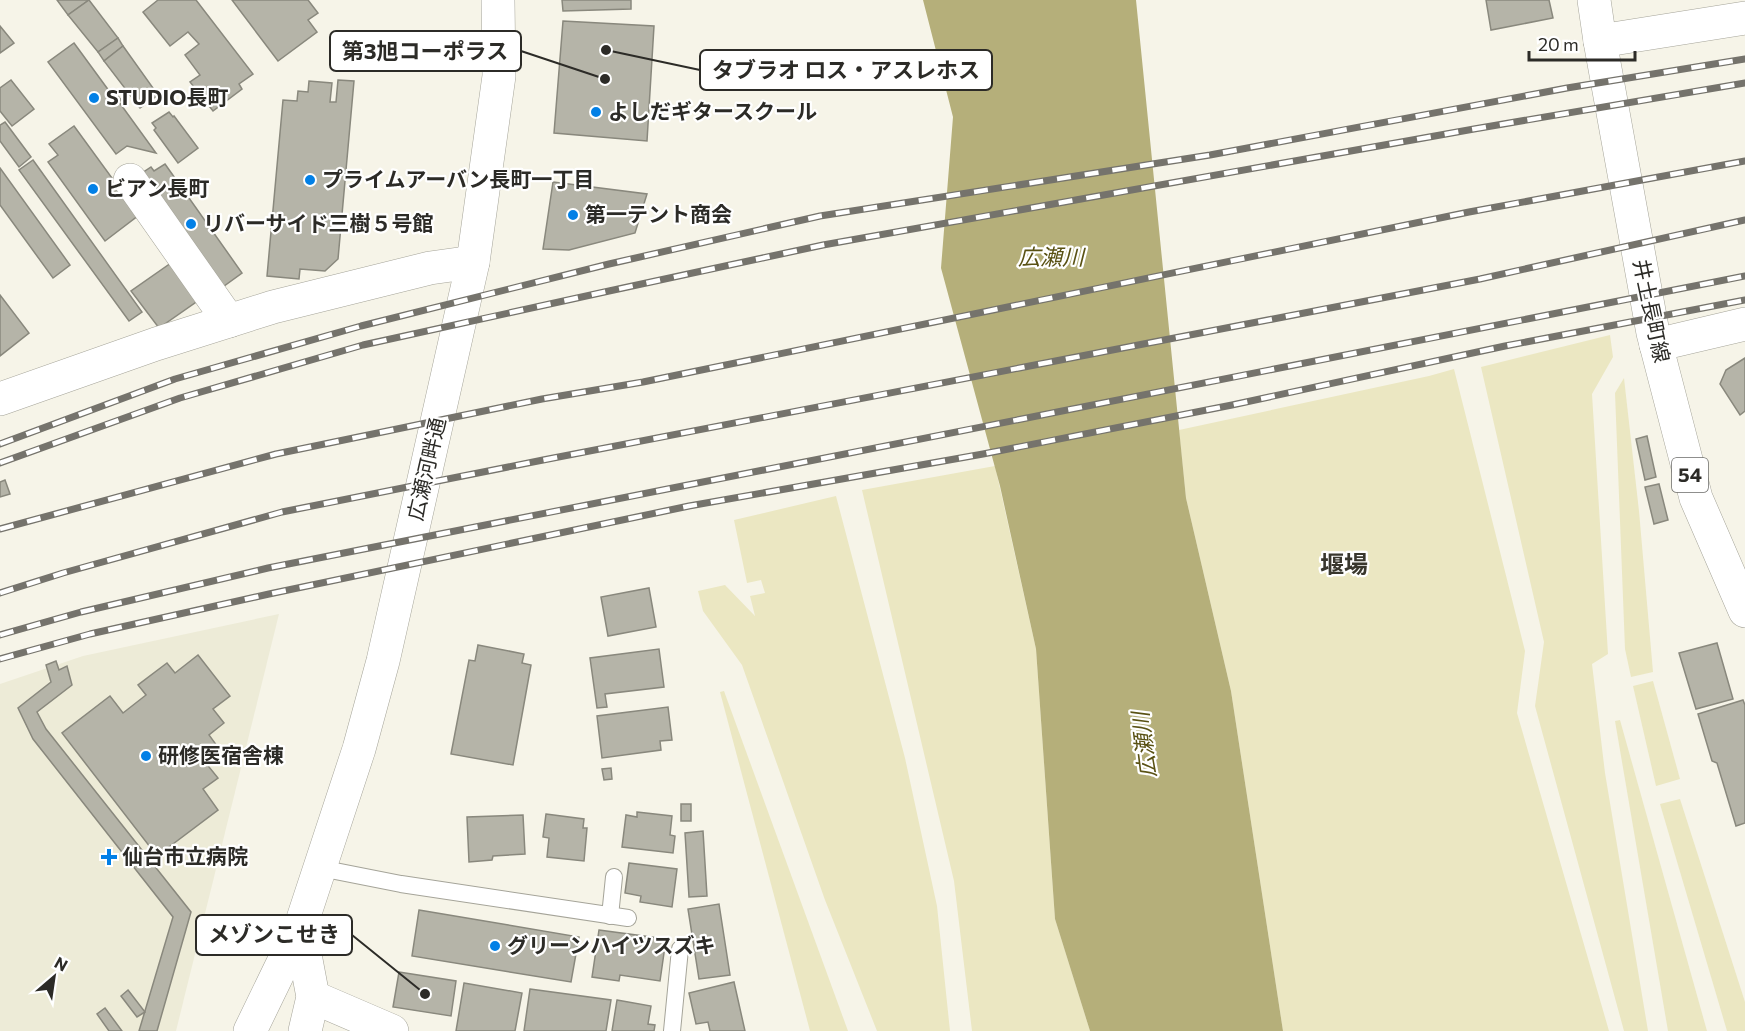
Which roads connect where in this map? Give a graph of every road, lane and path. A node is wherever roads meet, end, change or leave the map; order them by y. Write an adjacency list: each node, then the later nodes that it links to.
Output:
1 (498, 0): 6 (main road, 広瀬河畔通)
2 (1594, 0): 4 (main road, 井土長町線 / 54)
3 (1745, 18): 4 (main road)
4 (1599, 41): 9 (main road, 井土長町線 / 54)
5 (130, 180): 7 (main road)
6 (473, 262): 7 (main road); 12 (main road, 広瀬河畔通)
7 (229, 321): 10 (main road)
8 (1745, 324): 9 (main road)
9 (1656, 345): 11 (main road, 井土長町線 / 54)
10 (0, 399)
11 (1745, 612)
12 (320, 868): 14 (lane); 16 (main road, 広瀬河畔通)
13 (614, 877): 14 (lane)
14 (610, 916): 15 (lane)
15 (628, 918)
16 (300, 928): 18 (main road, 広瀬河畔通); 19 (main road, 広瀬河畔通)
17 (680, 949): 22 (lane)
18 (313, 997): 20 (main road, 広瀬河畔通); 21 (main road)
19 (250, 1031)
20 (305, 1031)
21 (392, 1031)
22 (672, 1031)

